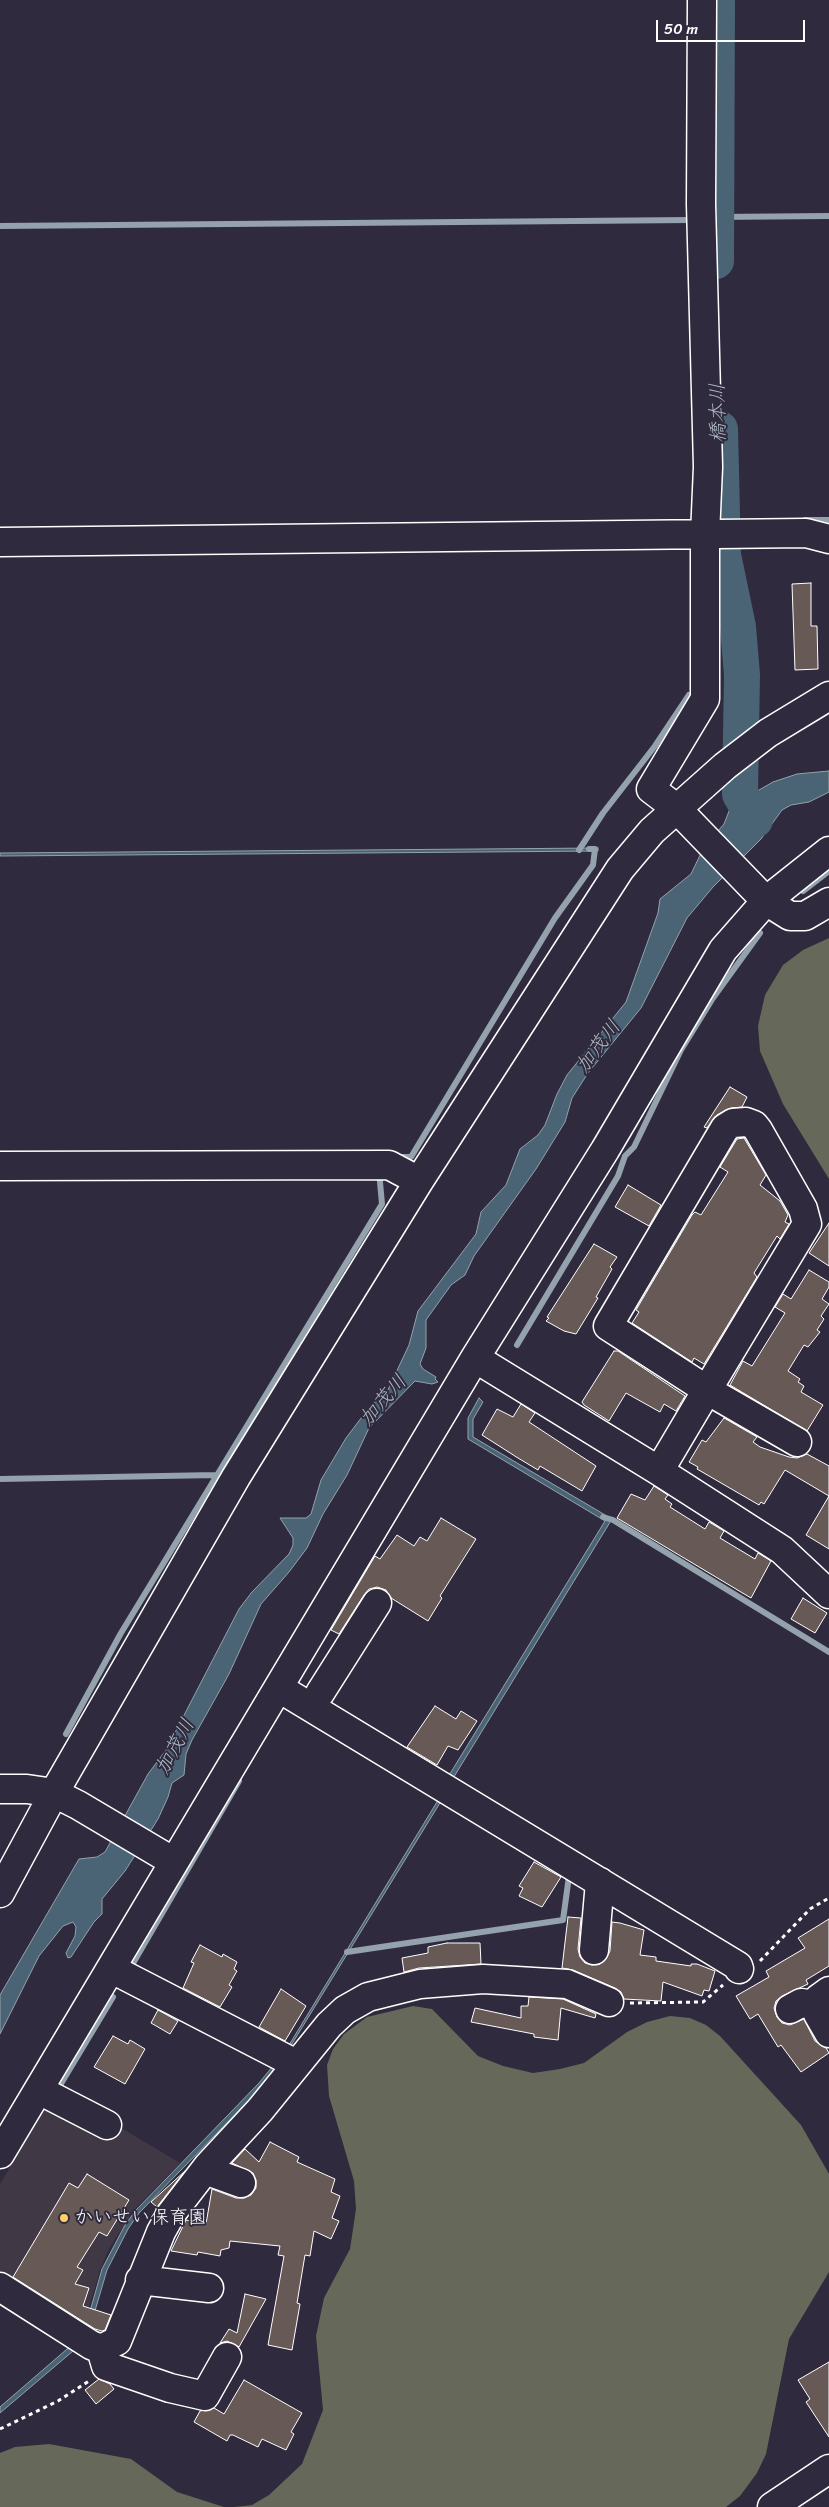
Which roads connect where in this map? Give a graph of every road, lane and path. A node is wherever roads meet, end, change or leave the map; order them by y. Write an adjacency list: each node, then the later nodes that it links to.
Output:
1 (702, 0): 2 (street)
2 (717, 535): 3 (street); 4 (street); 6 (street)
3 (829, 539)
4 (0, 542)
5 (829, 696): 6 (street)
6 (676, 808): 8 (street); 11 (street)
7 (829, 851): 8 (street)
8 (766, 901): 9 (street); 12 (street)
9 (829, 902)
10 (0, 1166): 11 (street)
11 (419, 1181): 22 (street)
12 (475, 1358): 15 (street); 18 (street)
13 (707, 1390): 13 (street); 14 (street); 15 (street)
14 (797, 1442)
15 (659, 1470): 16 (street)
16 (829, 1594)
17 (377, 1603): 19 (street)
18 (283, 1680): 19 (street); 23 (street); 24 (street)
19 (320, 1693): 20 (street)
20 (366, 1723)
21 (0, 1789): 22 (street)
22 (66, 1799): 23 (street); 25 (street)
23 (167, 1858): 28 (street)
24 (600, 1882): 27 (street); 29 (street)
25 (0, 1894)
26 (829, 1898): 29 (path)
27 (594, 1950)
28 (112, 1969): 33 (street); 34 (street)
29 (739, 1970): 30 (path)
30 (609, 2002): 33 (street)
31 (812, 2002): 32 (street)
32 (829, 2033)
33 (286, 2059): 37 (street)
34 (39, 2090): 35 (street); 36 (street)
35 (106, 2125)
36 (0, 2154)
37 (205, 2170): 38 (street); 39 (street)
38 (242, 2182)
39 (140, 2280): 41 (street); 42 (street)
40 (0, 2287): 42 (street)
41 (209, 2288)
42 (103, 2357): 43 (street); 44 (path)
43 (227, 2357)
44 (0, 2429)
45 (829, 2469): 46 (street)
46 (772, 2507)

